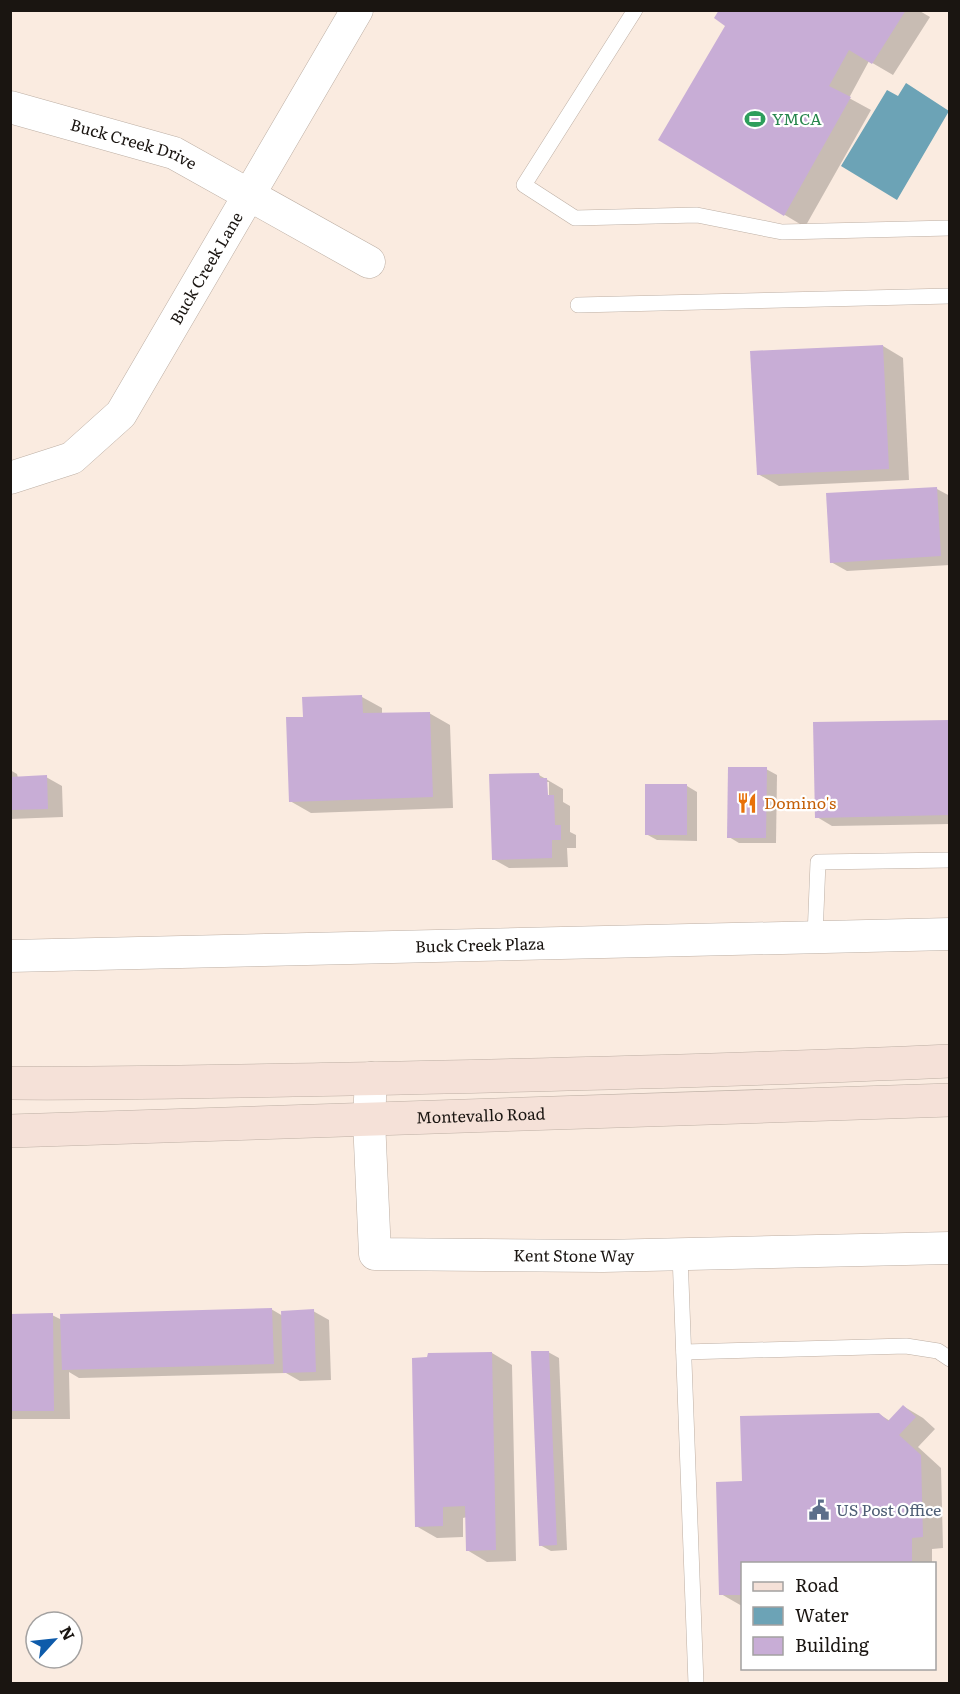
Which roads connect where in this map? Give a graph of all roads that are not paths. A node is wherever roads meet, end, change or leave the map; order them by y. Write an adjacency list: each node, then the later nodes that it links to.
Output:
1 (357, 10): 4 (street, Buck Creek Lane)
2 (635, 10): 5 (lane)
3 (10, 107): 4 (street, Buck Creek Drive)
4 (250, 194): 6 (street, Buck Creek Drive); 9 (street, Buck Creek Lane)
5 (950, 228)
6 (369, 262)
7 (950, 296): 8 (lane)
8 (578, 305)
9 (10, 478)
10 (950, 860): 12 (lane)
11 (950, 934): 12 (street, Buck Creek Plaza)
12 (815, 937): 13 (street, Buck Creek Plaza)
13 (10, 956)
14 (950, 1060): 15 (main road)
15 (371, 1078): 16 (main road); 18 (street, Kent Stone Way)
16 (10, 1083)
17 (950, 1100): 18 (main road, Montevallo Road)
18 (369, 1120): 19 (main road, Montevallo Road); 21 (street, Kent Stone Way)
19 (10, 1131)
20 (950, 1248): 21 (street, Kent Stone Way)
21 (680, 1254): 22 (lane)
22 (684, 1352): 23 (lane); 24 (lane)
23 (950, 1359)
24 (696, 1683)

